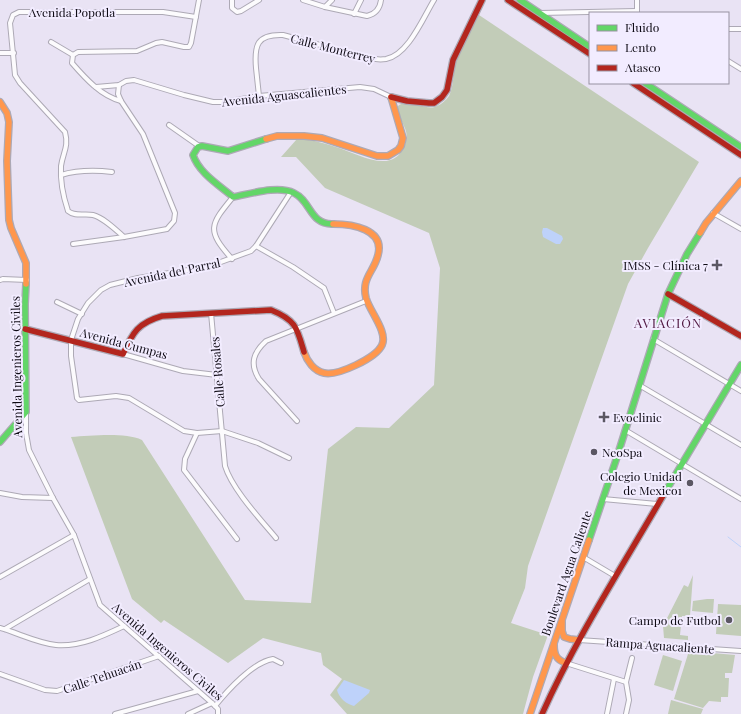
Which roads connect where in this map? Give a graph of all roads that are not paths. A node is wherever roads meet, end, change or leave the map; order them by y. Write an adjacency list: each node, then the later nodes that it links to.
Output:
1 (199, 0): 20 (street)
2 (232, 0): 3 (street)
3 (259, 0)
4 (303, 0): 14 (street)
5 (332, 0): 14 (street)
6 (361, 0): 19 (street)
7 (381, 0): 19 (street)
8 (434, 0): 35 (street, Calle Monterrey)
9 (482, 0): 15 (street)
10 (486, 0): 15 (street)
11 (508, 0): 27 (street)
12 (520, 0): 18 (street)
13 (637, 0): 17 (street)
14 (325, 7): 19 (street)
15 (478, 10): 36 (street)
16 (589, 12): 18 (street)
17 (637, 12)
18 (540, 13): 24 (street)
19 (354, 14)
20 (196, 17): 26 (street, Avenida Popotla); 28 (street)
21 (729, 29): 22 (street)
22 (741, 29)
23 (50, 42): 28 (street)
24 (589, 46)
25 (0, 53): 26 (street)
26 (14, 53): 44 (street, Avenida Popotla)
27 (589, 53)
28 (73, 55): 34 (street)
29 (729, 61): 30 (street)
30 (741, 69)
31 (635, 84): 42 (street)
32 (646, 84): 41 (street)
33 (119, 85): 34 (street, Avenida Aguascalientes); 35 (street, Avenida Aguascalientes); 37 (street)
34 (96, 87): 37 (street)
35 (259, 96): 36 (street, Avenida Aguascalientes)
36 (391, 97): 40 (street)
37 (121, 101): 50 (street)
38 (0, 102): 55 (street, Avenida Ingenieros Civiles)
39 (169, 125): 40 (street)
40 (200, 146): 47 (street)
41 (741, 147)
42 (741, 155)
43 (112, 172): 44 (street)
44 (61, 175): 50 (street, Avenida Popotla)
45 (741, 181): 48 (street, Boulevard Agua Caliente)
46 (291, 192): 47 (street); 52 (street, Avenida del Parral); 57 (street)
47 (233, 196): 53 (street)
48 (713, 213): 49 (street); 56 (street, Boulevard Agua Caliente)
49 (741, 229)
50 (124, 237): 51 (street)
51 (73, 244)
52 (256, 246): 53 (street, Avenida del Parral); 60 (street)
53 (232, 259): 61 (street, Avenida del Parral)
54 (0, 280): 55 (street)
55 (27, 280): 63 (street, Avenida Ingenieros Civiles)
56 (668, 294): 64 (street); 65 (street, Boulevard Agua Caliente)
57 (366, 301): 60 (street); 62 (street)
58 (57, 302): 61 (street)
59 (211, 313): 62 (street); 67 (street); 69 (street, Calle Rosales)
60 (334, 313): 62 (street)
61 (82, 314): 66 (street, Avenida del Parral)
62 (296, 328): 74 (street)
63 (25, 329): 66 (street, Avenida Cumpas); 73 (street, Avenida Ingenieros Civiles)
64 (741, 336)
65 (653, 339): 70 (street); 71 (street, Boulevard Agua Caliente)
66 (71, 340): 67 (street, Avenida Cumpas); 78 (street, Avenida del Parral)
67 (123, 354): 69 (street, Avenida Cumpas)
68 (741, 365): 70 (street)
69 (217, 375): 77 (street, Calle Rosales)
70 (730, 384): 72 (street); 75 (street)
71 (639, 385): 75 (street); 76 (street, Boulevard Agua Caliente)
72 (741, 391)
73 (26, 412): 79 (street); 84 (street, Avenida Ingenieros Civiles)
74 (297, 421)
75 (706, 424): 80 (street); 82 (street)
76 (625, 430): 82 (street); 85 (street, Boulevard Agua Caliente)
77 (222, 431): 78 (street, Avenida del Parral); 81 (street); 89 (street, Calle Rosales)
78 (197, 433): 90 (street)
79 (0, 442)
80 (741, 445)
81 (289, 458)
82 (682, 463): 86 (street); 87 (street)
83 (0, 493): 84 (street)
84 (53, 498): 88 (street, Avenida Ingenieros Civiles)
85 (603, 499): 87 (street); 91 (street, Boulevard Agua Caliente)
86 (741, 499)
87 (657, 504): 92 (street)
88 (74, 535): 93 (street); 94 (street, Avenida Ingenieros Civiles)
89 (276, 538)
90 (238, 539)
91 (583, 557): 92 (street); 95 (street, Boulevard Agua Caliente)
92 (615, 576): 100 (street)
93 (0, 577)
94 (90, 579): 96 (street, Avenida Ingenieros Civiles); 98 (street)
95 (562, 616): 99 (street, Boulevard Agua Caliente); 100 (street)
96 (124, 626): 98 (street); 102 (street, Avenida Ingenieros Civiles)
97 (0, 628): 98 (street)
98 (5, 629)
99 (554, 640): 105 (street); 114 (street, Boulevard Agua Caliente)
100 (579, 640): 101 (street, Rampa Aguacaliente); 105 (street)
101 (741, 651)
102 (159, 656): 106 (street, Calle Tehuacán); 109 (street, Avenida Ingenieros Civiles)
103 (632, 658): 108 (street)
104 (281, 663): 110 (street)
105 (566, 663): 107 (street); 115 (street)
106 (0, 674)
107 (614, 679): 108 (street); 116 (street)
108 (626, 682): 117 (street)
109 (198, 691): 110 (street, Avenida Ingenieros Civiles); 112 (street)
110 (213, 704): 111 (street, Avenida Ingenieros Civiles); 113 (street)
111 (218, 713)
112 (115, 714)
113 (188, 714)
114 (530, 714)
115 (542, 714)
116 (607, 714)
117 (626, 714)

